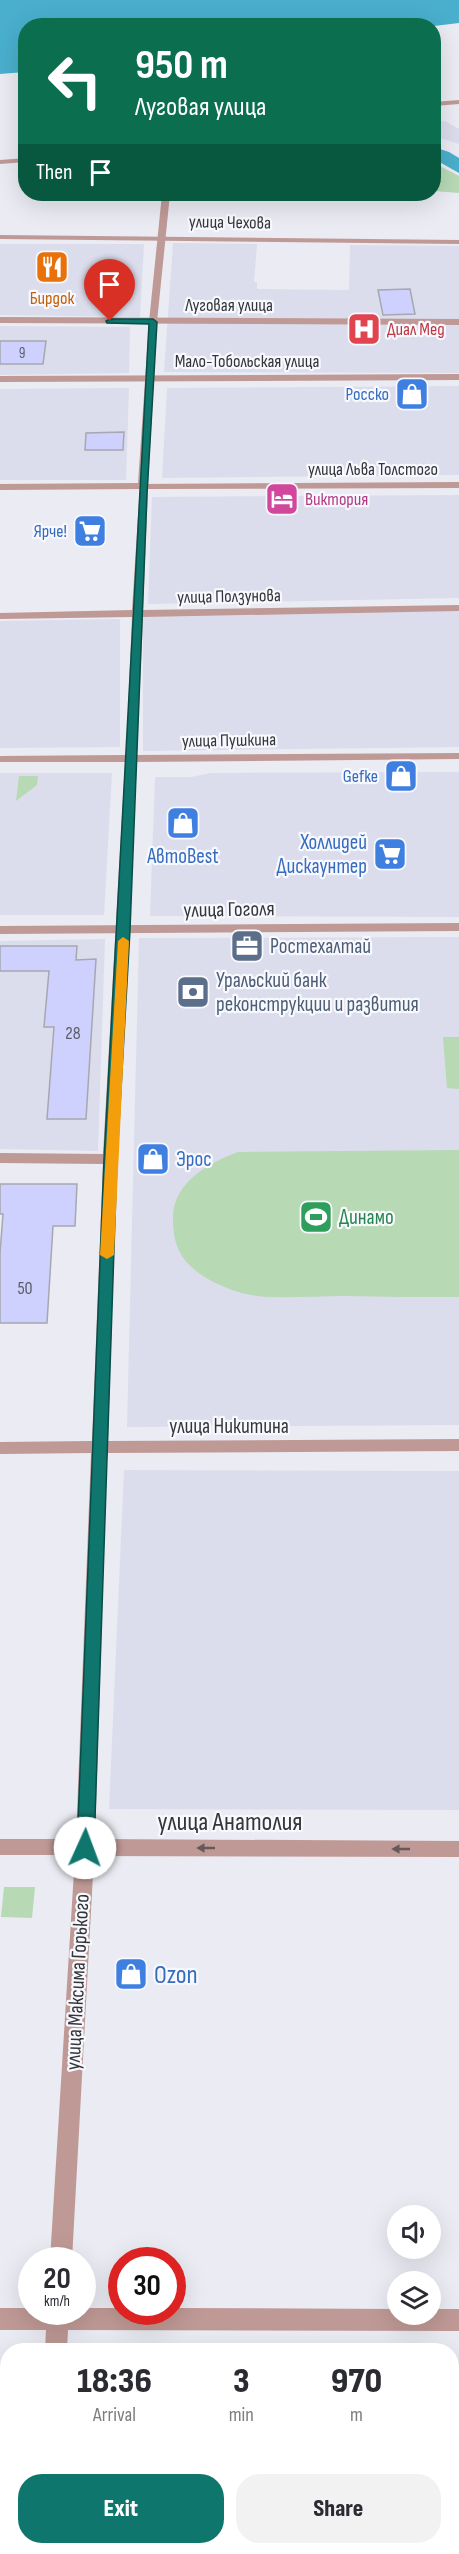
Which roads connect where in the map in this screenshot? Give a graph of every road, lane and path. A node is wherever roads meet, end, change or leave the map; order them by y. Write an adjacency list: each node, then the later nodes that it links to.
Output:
1 (459, 102): 2 (street)
2 (441, 103)
3 (18, 161): 4 (street)
4 (0, 162)
5 (165, 201): 7 (street, улица Максима Горького)
6 (0, 237): 7 (street, улица Чехова)
7 (162, 237): 8 (street, улица Чехова); 10 (street, улица Максима Горького)
8 (459, 242)
9 (0, 320): 10 (street, Луговая улица)
10 (153, 322): 11 (street, Луговая улица); 13 (street, улица Максима Горького)
11 (459, 322)
12 (459, 377): 13 (street, Мало-Тобольская улица)
13 (151, 378): 14 (street, Мало-Тобольская улица); 16 (street, улица Максима Горького)
14 (0, 379)
15 (459, 485): 16 (street, улица Льва Толстого)
16 (143, 486): 17 (street, улица Льва Толстого); 19 (street, улица Максима Горького)
17 (0, 487)
18 (459, 608): 19 (street, улица Ползунова)
19 (137, 614): 20 (street, улица Ползунова); 23 (street, улица Максима Горького)
20 (0, 616)
21 (459, 756): 23 (street, улица Пушкина)
22 (0, 759): 23 (street, улица Пушкина)
23 (130, 759): 26 (street, улица Максима Горького)
24 (459, 927): 26 (street, улица Гоголя)
25 (0, 930): 26 (street, улица Гоголя)
26 (124, 930): 28 (street, улица Максима Горького)
27 (0, 1158): 28 (street)
28 (111, 1159): 30 (street, улица Максима Горького)
29 (459, 1445): 30 (street, улица Никитина)
30 (100, 1447): 31 (street, улица Никитина); 33 (street, улица Максима Горького)
31 (0, 1448)
32 (0, 1847): 33 (street, улица Анатолия)
33 (85, 1848): 34 (street, улица Анатолия, one-way to 33); 35 (street, улица Максима Горького)
34 (459, 1849)
35 (62, 2247)
36 (96, 2315): 39 (street)
37 (18, 2318): 38 (street)
38 (0, 2319)
39 (459, 2320)
40 (57, 2325): 41 (street)
41 (56, 2343)

